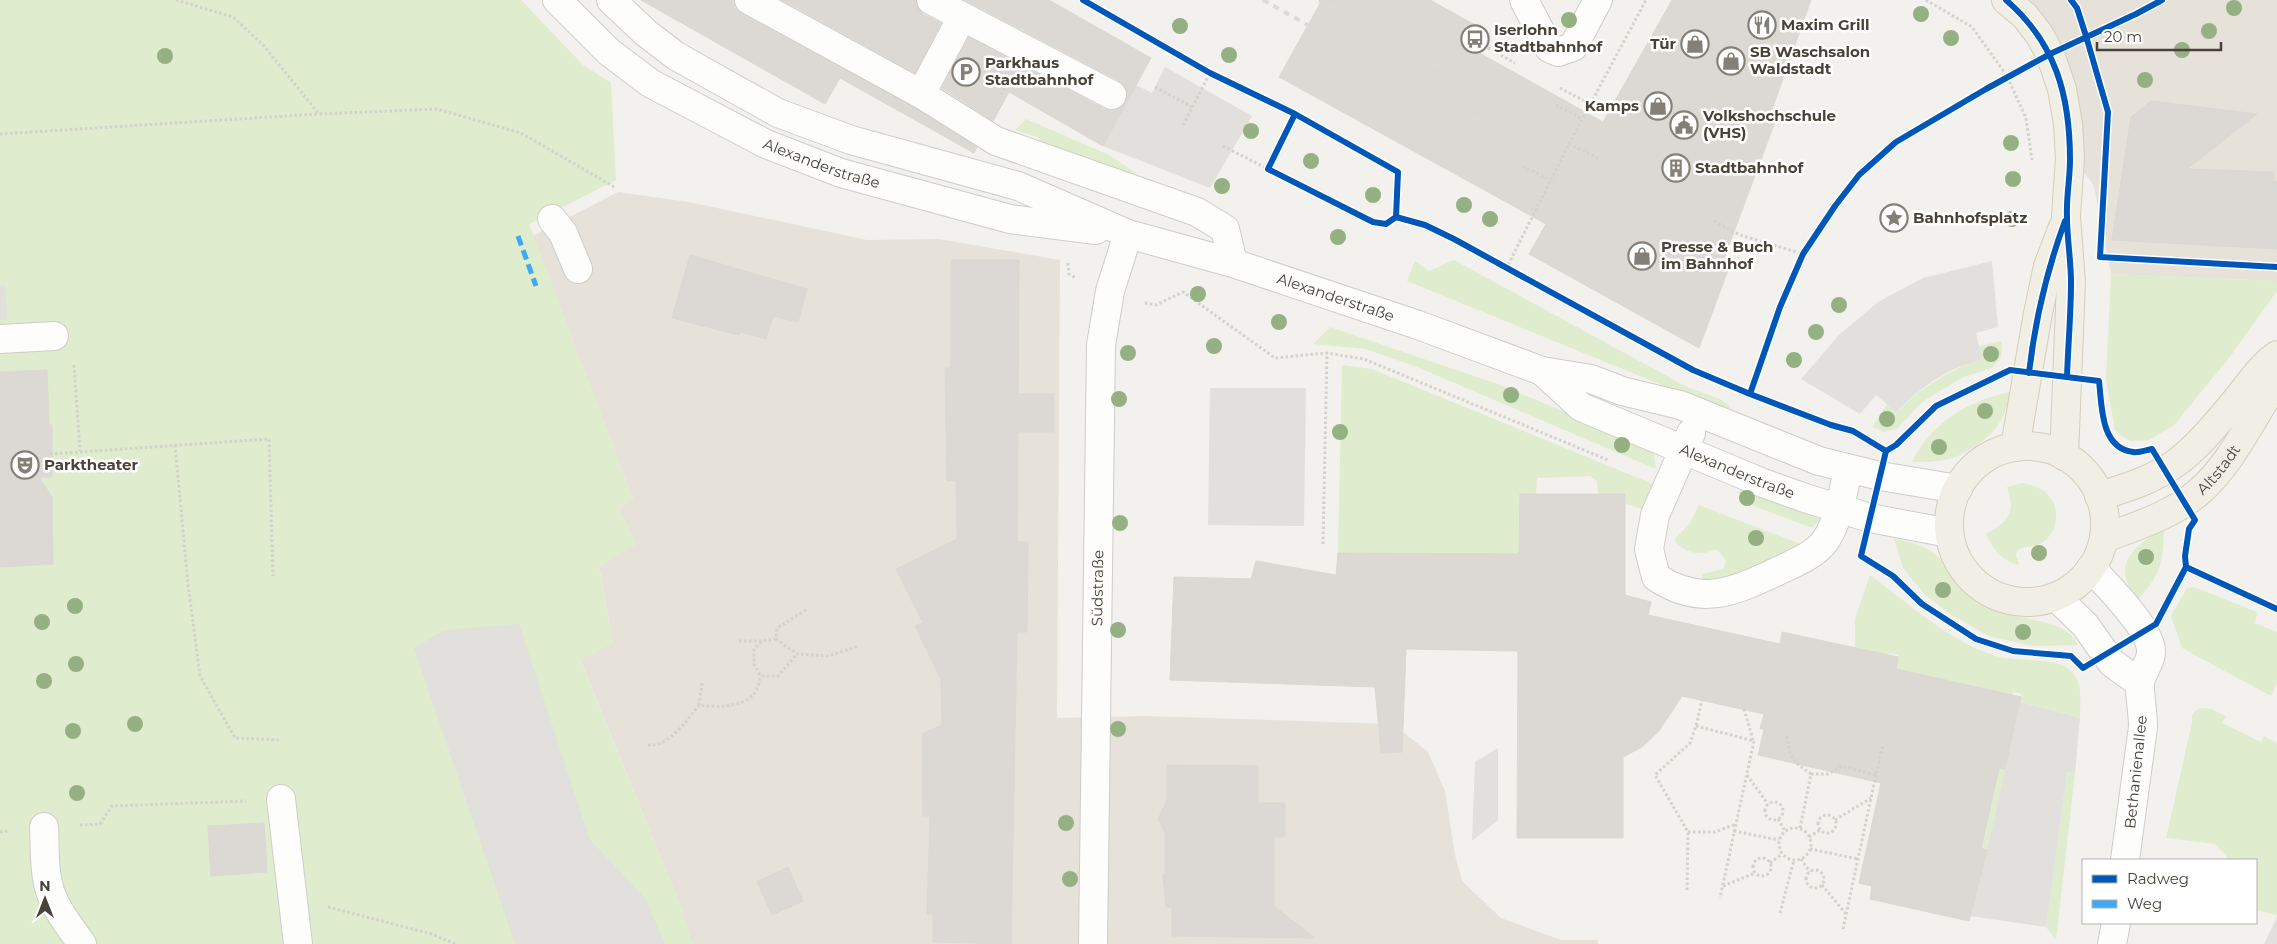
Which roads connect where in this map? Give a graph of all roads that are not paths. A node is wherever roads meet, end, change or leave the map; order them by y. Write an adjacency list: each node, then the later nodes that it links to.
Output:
1 (557, 0): 13 (street, Alexanderstraße)
2 (611, 0): 13 (street, Alexanderstraße)
3 (749, 0): 9 (street)
4 (931, 0): 8 (street)
5 (1524, 0): 7 (street)
6 (2006, 0): 11 (main road)
7 (1595, 1)
8 (962, 17): 9 (street); 10 (street)
9 (921, 94): 14 (street)
10 (1112, 95)
11 (2066, 216): 23 (main road); 24 (main road)
12 (552, 219): 15 (street)
13 (1128, 234): 14 (street, Alexanderstraße); 40 (street, Südstraße)
14 (1232, 263): 19 (street, Alexanderstraße)
15 (578, 270)
16 (54, 336): 17 (street)
17 (0, 339)
18 (2277, 355): 27 (main road, Altstadt)
19 (1542, 371): 21 (street, Alexanderstraße); 22 (street, Alexanderstraße)
20 (2277, 381): 30 (main road, Altstadt)
21 (1700, 413): 22 (street); 25 (street, Alexanderstraße)
22 (1683, 448): 28 (street, Alexanderstraße); 28 (street)
23 (2015, 448): 24 (main road); 26 (main road)
24 (2064, 456): 27 (main road)
25 (1848, 470): 26 (street, Alexanderstraße); 28 (street)
26 (1958, 489): 29 (main road)
27 (2099, 496): 30 (main road)
28 (1839, 509): 29 (street, Alexanderstraße)
29 (1949, 533): 32 (main road)
30 (2104, 538): 31 (main road)
31 (2091, 568): 32 (main road); 33 (street, Bethanienallee)
32 (2056, 597): 33 (street)
33 (2140, 683): 36 (street, Bethanienallee)
34 (281, 799): 39 (street)
35 (44, 827): 38 (street)
36 (2125, 859)
37 (2116, 924): 41 (street)
38 (82, 944)
39 (298, 944)
40 (1093, 944)
41 (2112, 944)

